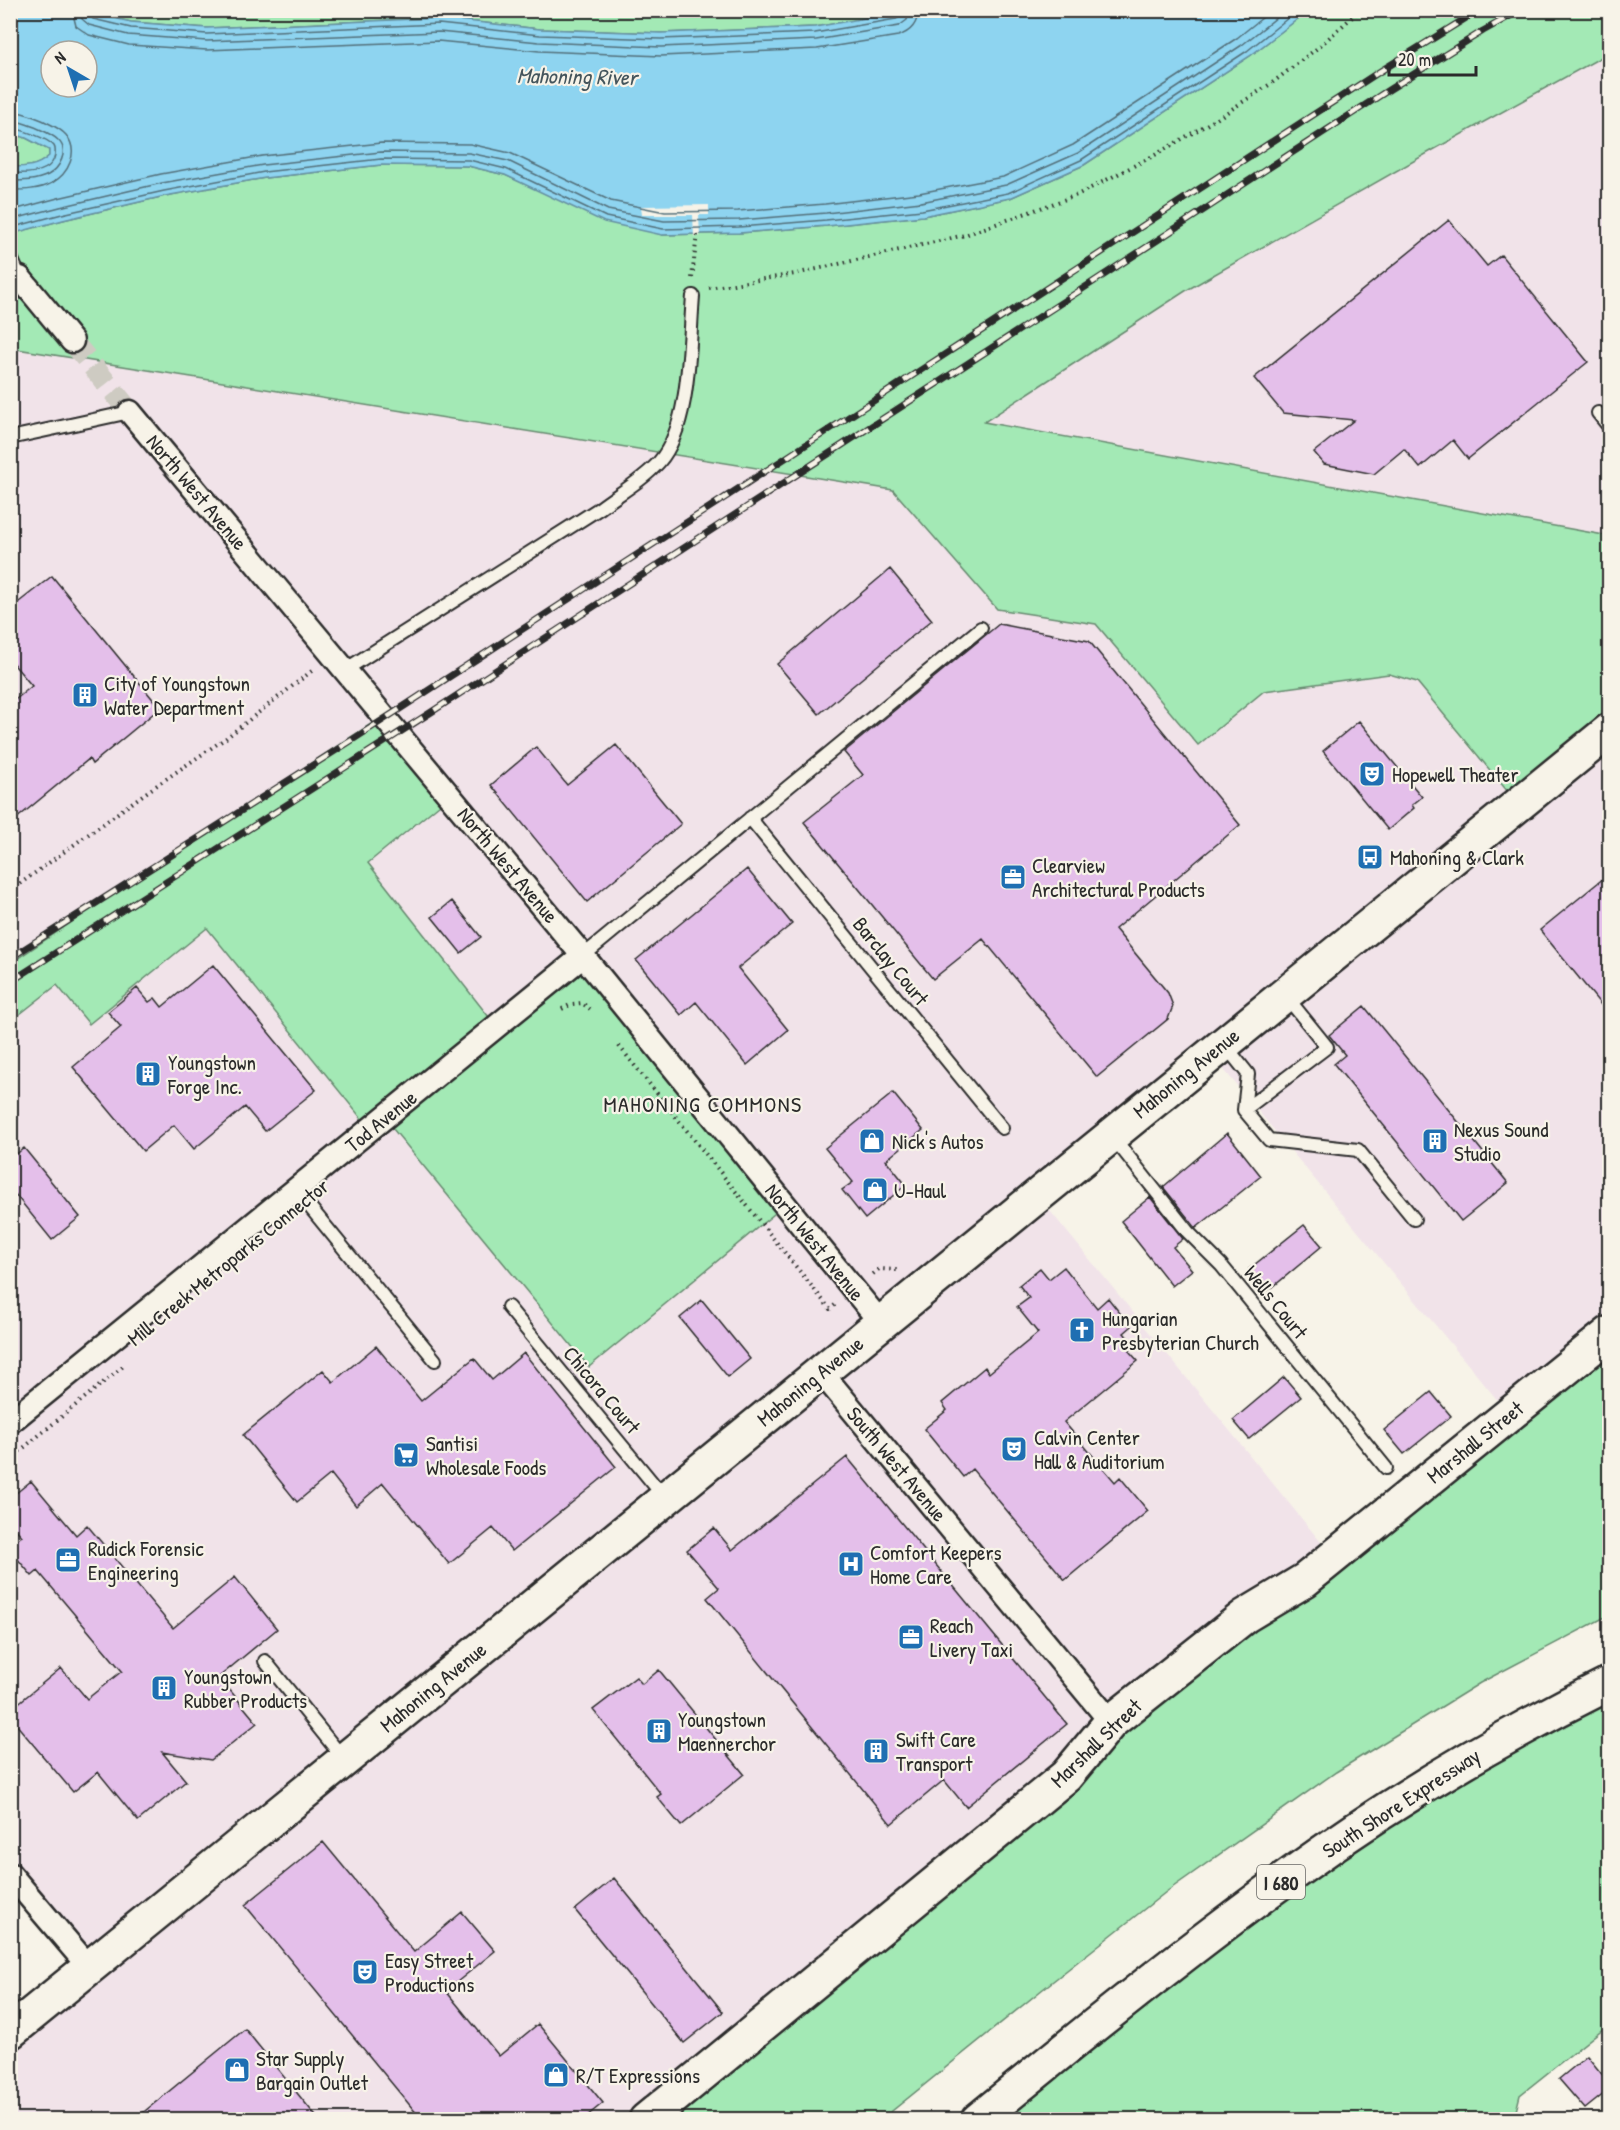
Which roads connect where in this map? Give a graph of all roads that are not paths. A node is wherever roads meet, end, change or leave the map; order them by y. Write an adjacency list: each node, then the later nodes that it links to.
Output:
1 (10, 255): 2 (lane)
2 (20, 278): 4 (street)
3 (692, 293): 10 (lane)
4 (72, 341)
5 (130, 411): 8 (lane); 10 (street, North West Avenue)
6 (1598, 413): 7 (lane)
7 (1610, 428)
8 (10, 438)
9 (981, 628): 12 (lane, Tod Avenue)
10 (339, 662): 13 (street, North West Avenue)
11 (1610, 730): 14 (main road, Mahoning Avenue)
12 (750, 818): 13 (lane, Tod Avenue); 17 (lane, Barclay Court)
13 (583, 956): 19 (street, Tod Avenue); 22 (street, North West Avenue)
14 (1284, 994): 15 (main road, Mahoning Avenue); 16 (lane)
15 (1223, 1043): 16 (lane); 18 (main road, Mahoning Avenue)
16 (1244, 1110): 20 (lane)
17 (1002, 1128)
18 (1111, 1134): 22 (main road, Mahoning Avenue); 27 (lane, Wells Court)
19 (296, 1190): 24 (lane); 26 (street, Tod Avenue)
20 (1414, 1219)
21 (508, 1307): 28 (lane, Chicora Court)
22 (881, 1323): 25 (main road, Mahoning Avenue)
23 (1610, 1333): 31 (main road, Marshall Street)
24 (435, 1360)
25 (821, 1371): 28 (main road, Mahoning Avenue); 31 (street, South West Avenue)
26 (10, 1422)
27 (1386, 1468)
28 (665, 1498): 32 (main road, Mahoning Avenue)
29 (265, 1661): 32 (lane)
30 (1610, 1683): 37 (main road, South Shore Expressway / I 680)
31 (1111, 1722): 36 (main road, Marshall Street)
32 (345, 1759): 34 (main road, Mahoning Avenue)
33 (10, 1874): 34 (street)
34 (89, 1967): 35 (main road, Mahoning Avenue)
35 (10, 2032)
36 (646, 2120)
37 (978, 2120)

